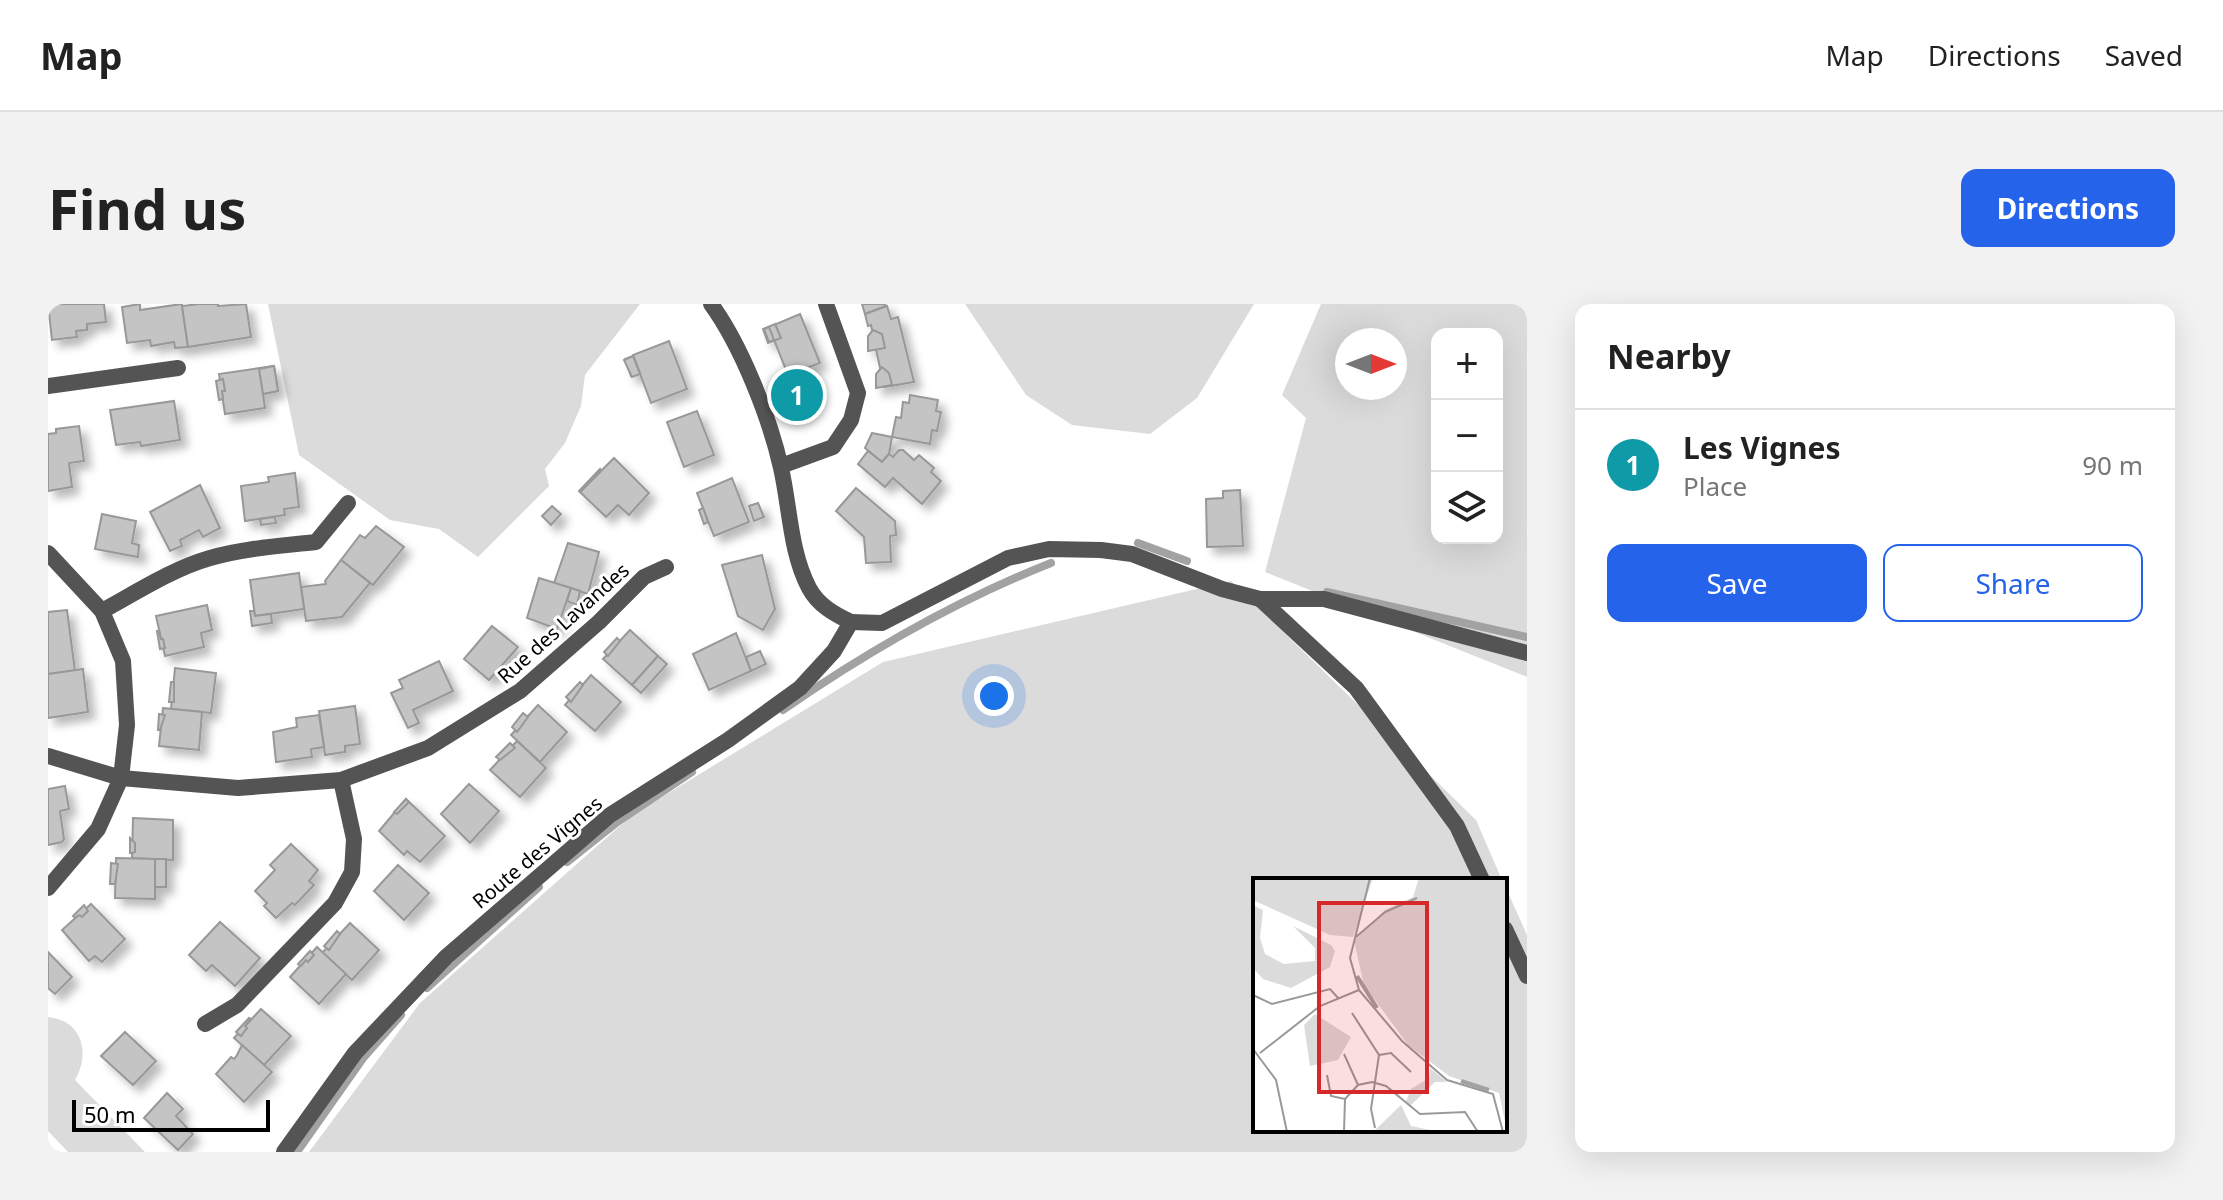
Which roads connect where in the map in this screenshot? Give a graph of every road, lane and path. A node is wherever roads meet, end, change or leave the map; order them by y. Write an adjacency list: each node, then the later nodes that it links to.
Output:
1 (711, 304): 5 (street)
2 (826, 304): 5 (street)
3 (178, 368): 4 (street)
4 (48, 386)
5 (781, 466): 11 (street)
6 (348, 503): 10 (street)
7 (48, 553): 10 (street)
8 (666, 567): 15 (street, Rue des Lavandes)
9 (1260, 599): 11 (street); 12 (street); 16 (street)
10 (102, 611): 14 (street)
11 (851, 622): 21 (street, Route des Vignes)
12 (1527, 653)
13 (48, 756): 14 (street, Rue des Lavandes)
14 (121, 778): 15 (street, Rue des Lavandes); 17 (street)
15 (341, 780): 20 (street)
16 (1481, 878)
17 (48, 888)
18 (1507, 933): 19 (street)
19 (1527, 976)
20 (205, 1024)
21 (284, 1152)

